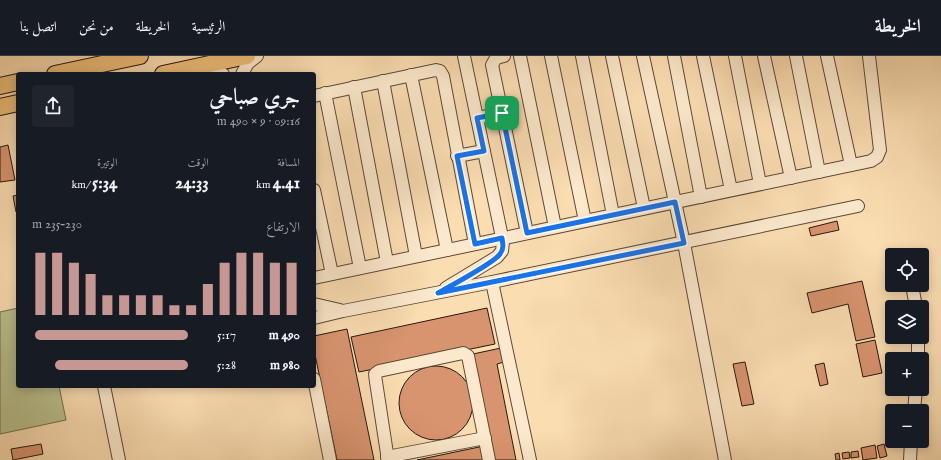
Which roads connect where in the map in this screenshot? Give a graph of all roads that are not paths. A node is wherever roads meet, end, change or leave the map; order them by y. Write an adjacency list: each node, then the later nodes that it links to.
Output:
1 (140, 56): 19 (main road)
2 (247, 56): 18 (main road)
3 (256, 56): 22 (lane)
4 (464, 56): 30 (lane)
5 (504, 56): 29 (lane)
6 (520, 56): 45 (lane)
7 (551, 56): 44 (lane)
8 (582, 56): 43 (lane)
9 (612, 56): 42 (lane)
10 (643, 56): 40 (lane)
11 (674, 56): 38 (lane)
12 (703, 56): 37 (lane)
13 (735, 56): 36 (lane)
14 (764, 56): 35 (lane)
15 (796, 56): 34 (lane)
16 (827, 56): 33 (lane)
17 (869, 56): 33 (lane)
18 (198, 67): 20 (main road); 21 (lane)
19 (64, 72)
20 (173, 72)
21 (218, 72)
22 (243, 72)
23 (411, 75): 24 (lane); 32 (lane); 50 (lane)
24 (383, 81): 27 (lane); 51 (lane)
25 (16, 82): 26 (main road)
26 (0, 86)
27 (354, 87): 28 (lane); 52 (lane)
28 (319, 95): 53 (lane)
29 (502, 113): 30 (lane); 46 (lane)
30 (477, 118): 31 (lane)
31 (484, 151): 32 (lane); 47 (lane)
32 (457, 156): 49 (lane)
33 (851, 165): 34 (lane)
34 (819, 172): 35 (lane)
35 (791, 178): 36 (lane)
36 (760, 184): 37 (lane)
37 (731, 190): 38 (lane)
38 (701, 196): 40 (lane)
39 (316, 199): 54 (lane)
40 (675, 202): 42 (lane); 48 (lane)
41 (858, 206): 48 (lane)
42 (644, 208): 43 (lane)
43 (613, 215): 44 (lane)
44 (585, 221): 45 (lane)
45 (555, 227): 46 (lane)
46 (527, 233): 47 (lane)
47 (502, 238): 49 (lane); 57 (lane)
48 (684, 243): 56 (lane); 70 (lane)
49 (475, 244): 50 (lane)
50 (447, 250): 51 (lane)
51 (416, 256): 52 (lane)
52 (387, 262): 53 (lane)
53 (360, 268): 54 (lane)
54 (332, 274): 55 (lane)
55 (316, 278)
56 (492, 282): 57 (lane); 69 (lane)
57 (438, 293): 59 (lane)
58 (316, 304): 59 (lane)
59 (343, 311): 60 (lane)
60 (316, 318)
61 (104, 388): 66 (lane)
62 (316, 388): 67 (lane)
63 (485, 438): 65 (lane); 65 (lane); 68 (lane)
64 (911, 448): 71 (lane)
65 (387, 458)
66 (119, 460)
67 (330, 460)
68 (490, 460)
69 (530, 460)
70 (726, 460)
71 (910, 460)

